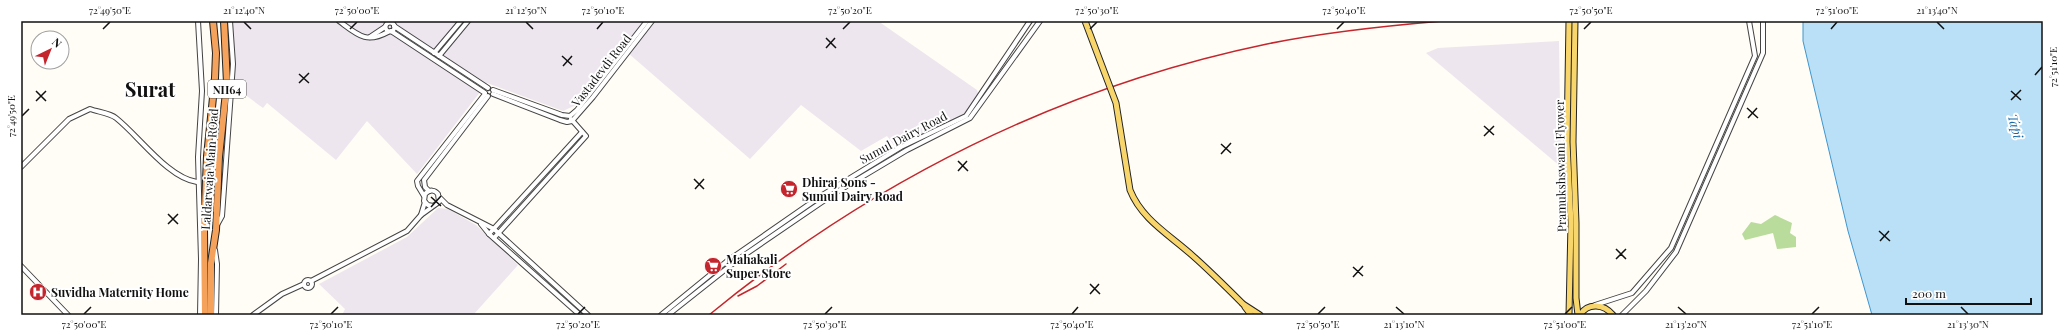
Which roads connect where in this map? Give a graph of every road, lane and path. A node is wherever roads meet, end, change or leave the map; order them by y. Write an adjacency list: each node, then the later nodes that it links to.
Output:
1 (198, 21): 32 (street)
2 (213, 21): 44 (highway, Laldarwaja Main ROad / NH64)
3 (224, 21): 42 (highway, Laldarwaja Main ROad / NH64)
4 (230, 21): 42 (street)
5 (339, 21): 20 (street)
6 (461, 21): 21 (street)
7 (468, 21): 22 (street)
8 (647, 21): 28 (street, Vastadevdi Road)
9 (652, 21): 29 (street, Vastadevdi Road)
10 (1030, 21): 63 (street, Sumul Dairy Road)
11 (1040, 21): 64 (street)
12 (1085, 21): 51 (main road, bridge)
13 (1569, 21): 50 (main road, Pramukshswami Flyover)
14 (1575, 21): 50 (main road, Pramukshswami Flyover)
15 (1749, 21): 52 (street)
16 (1762, 21): 68 (street)
17 (394, 26): 18 (street); 19 (street); 21 (street)
18 (385, 27): 19 (street); 20 (street)
19 (390, 32): 20 (street); 23 (street)
20 (370, 37)
21 (435, 52): 22 (street); 23 (street)
22 (440, 55): 24 (street); 25 (street)
23 (431, 57): 24 (street)
24 (436, 60): 27 (street)
25 (488, 88): 26 (street); 27 (street)
26 (493, 92): 27 (street); 28 (street, Vastadevdi Road); 29 (street, Vastadevdi Road)
27 (486, 94): 33 (street); 34 (street)
28 (569, 116): 29 (street)
29 (572, 121): 30 (street)
30 (582, 132): 43 (street); 45 (street)
31 (21, 166): 32 (street)
32 (197, 182): 44 (street)
33 (429, 191): 34 (street); 35 (street)
34 (424, 196): 36 (street)
35 (439, 197): 37 (street); 38 (street)
36 (425, 202): 39 (street); 40 (street)
37 (437, 204): 38 (street); 39 (street)
38 (447, 205): 41 (street)
39 (433, 206): 40 (street)
40 (421, 215): 60 (street)
41 (481, 223): 43 (street); 46 (street)
42 (216, 226): 48 (highway, Laldarwaja Main ROad / NH64)
43 (494, 229): 45 (street); 46 (street)
44 (202, 230): 56 (street); 57 (highway, NH64)
45 (499, 233): 47 (street); 62 (street)
46 (489, 234): 47 (street)
47 (494, 238): 61 (street)
48 (214, 246): 58 (highway, NH64); 59 (street)
49 (21, 266): 55 (street)
50 (1573, 267): 53 (main road, Pramukshswami Flyover); 66 (main road, Pramukshswami Flyover)
51 (1244, 304): 54 (main road); 65 (main road)
52 (1595, 306): 66 (main road); 67 (main road)
53 (1569, 312)
54 (1258, 314)
55 (68, 315)
56 (200, 315)
57 (205, 315)
58 (211, 315)
59 (216, 315)
60 (252, 315)
61 (580, 315)
62 (588, 315)
63 (661, 315)
64 (668, 315)
65 (1251, 315)
66 (1579, 315)
67 (1613, 315)
68 (1622, 315)

